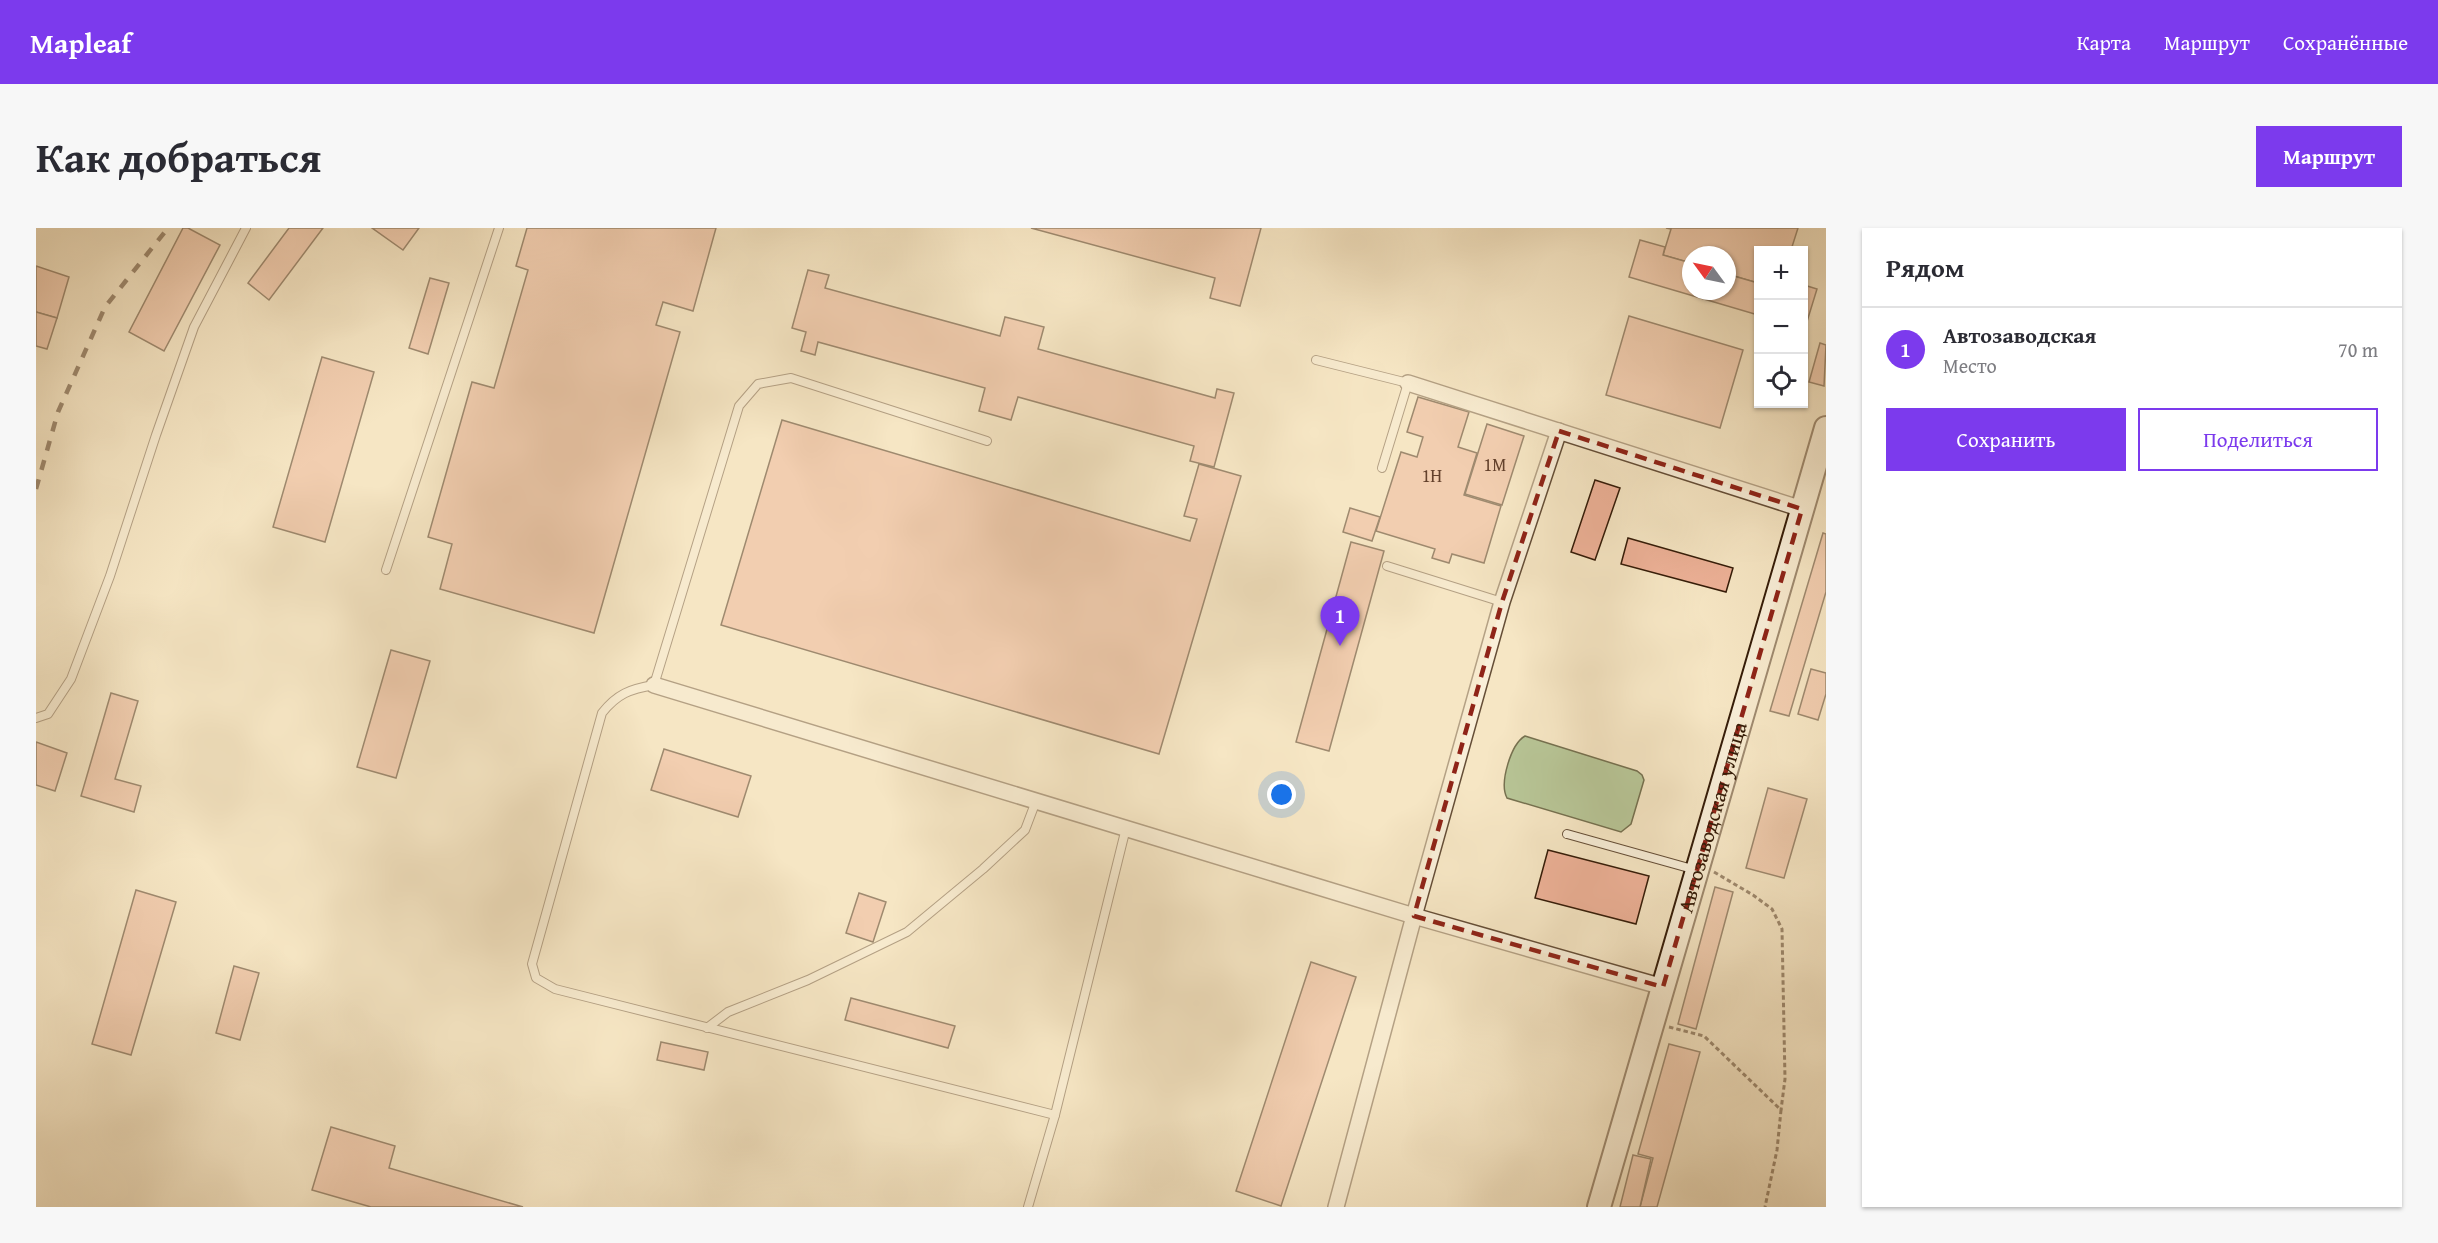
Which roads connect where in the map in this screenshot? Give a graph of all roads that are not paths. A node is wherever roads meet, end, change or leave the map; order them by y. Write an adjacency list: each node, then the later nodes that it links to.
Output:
1 (246, 228): 14 (lane)
2 (500, 228): 11 (lane)
3 (1317, 360): 4 (lane)
4 (1408, 383): 6 (street); 8 (lane)
5 (1826, 428): 9 (street, Автозаводская улица)
6 (1559, 431): 9 (street); 12 (street)
7 (987, 441): 13 (lane)
8 (1382, 468)
9 (1802, 509): 18 (street, Автозаводская улица)
10 (1387, 566): 12 (lane)
11 (386, 570)
12 (1502, 602): 19 (street)
13 (654, 685): 15 (street); 21 (lane)
14 (36, 718)
15 (1036, 800): 16 (street); 21 (lane)
16 (1126, 827): 19 (street); 22 (lane)
17 (1567, 834): 18 (lane)
18 (1698, 867): 20 (street, Автозаводская улица)
19 (1414, 916): 20 (street); 24 (street)
20 (1664, 987): 25 (street, Автозаводская улица)
21 (708, 1028): 22 (lane)
22 (1055, 1115): 23 (lane)
23 (1028, 1207)
24 (1336, 1207)
25 (1599, 1207)

